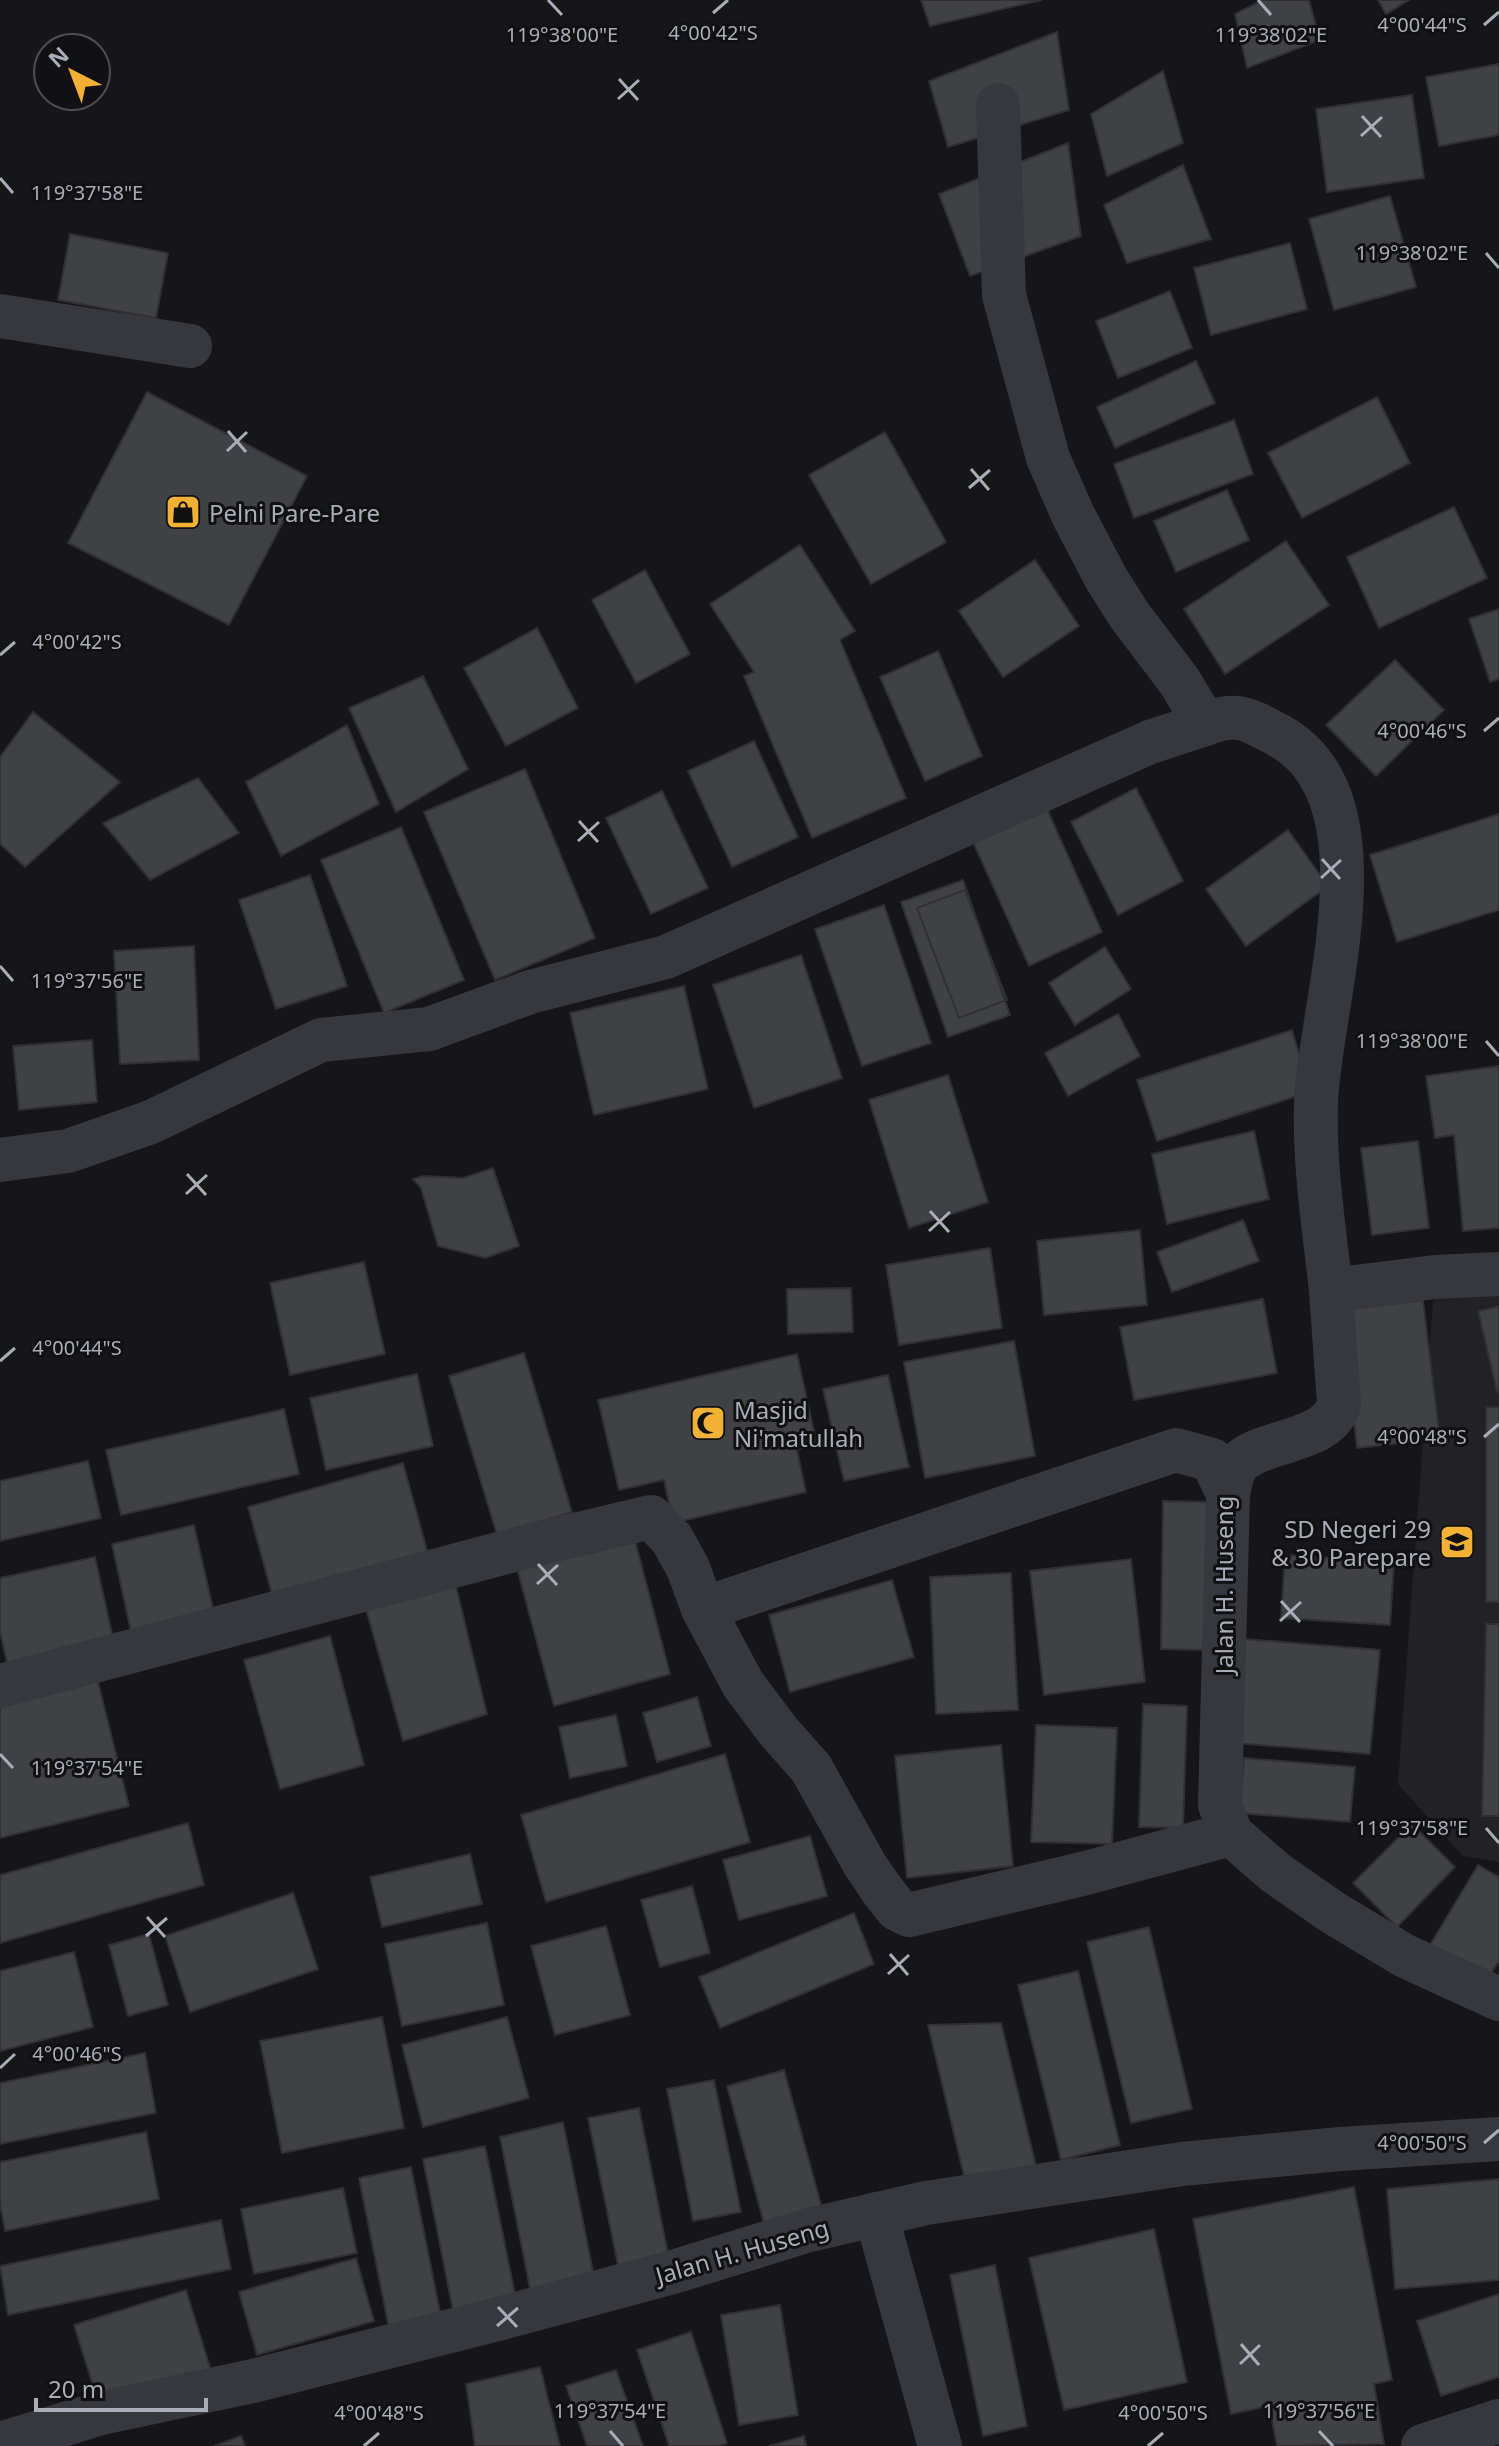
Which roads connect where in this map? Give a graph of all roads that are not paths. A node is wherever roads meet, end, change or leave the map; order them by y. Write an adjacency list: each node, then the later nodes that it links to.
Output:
1 (998, 105): 4 (street)
2 (0, 316): 3 (street)
3 (190, 346)
4 (1205, 724): 5 (street); 7 (street)
5 (0, 1160)
6 (1499, 1274): 7 (street)
7 (1331, 1290): 8 (street)
8 (1228, 1494): 9 (street, Jalan H. Huseng); 11 (street, Jalan H. Huseng)
9 (703, 1609): 10 (street); 11 (street)
10 (0, 1686)
11 (1231, 1834): 12 (street)
12 (1499, 1999)
13 (1499, 2139): 14 (street, Jalan H. Huseng)
14 (876, 2214): 16 (street, Jalan H. Huseng); 17 (street)
15 (1499, 2421): 18 (street)
16 (0, 2444)
17 (940, 2446)
18 (1423, 2446)

